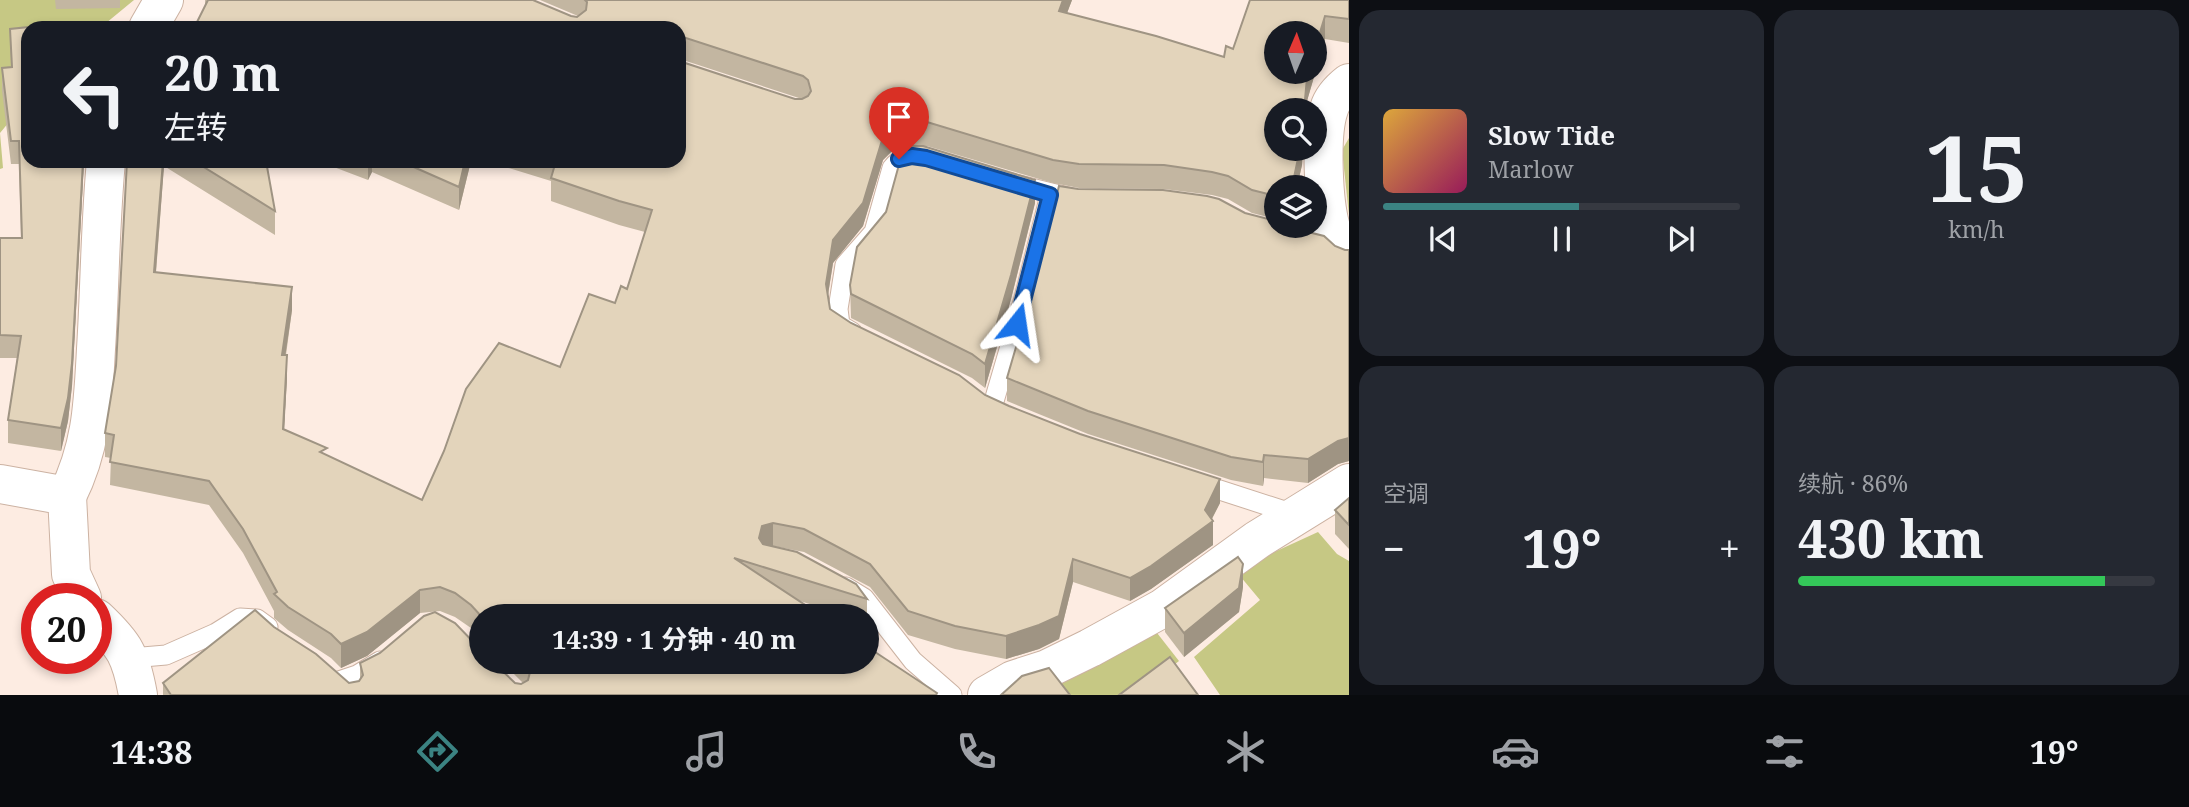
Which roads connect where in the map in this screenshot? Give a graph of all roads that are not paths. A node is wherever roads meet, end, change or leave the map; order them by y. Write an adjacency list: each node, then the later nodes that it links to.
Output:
1 (164, 0): 2 (street)
2 (152, 21)
3 (1349, 83): 9 (street)
4 (938, 162): 10 (lane)
5 (105, 168): 17 (street)
6 (988, 176): 7 (lane)
7 (1050, 195): 8 (lane); 12 (lane)
8 (1100, 201)
9 (1334, 246)
10 (866, 340)
11 (974, 395): 12 (lane)
12 (992, 408): 13 (lane)
13 (1014, 418)
14 (1172, 474): 18 (lane)
15 (1349, 483): 18 (street)
16 (0, 484): 17 (street)
17 (67, 496): 20 (street)
18 (1298, 515): 28 (street)
19 (830, 578): 27 (lane)
20 (75, 583)
21 (112, 633): 24 (street)
22 (281, 640): 24 (lane)
23 (396, 646): 25 (lane)
24 (131, 658): 26 (street)
25 (338, 681)
26 (138, 695)
27 (951, 695)
28 (987, 695)

